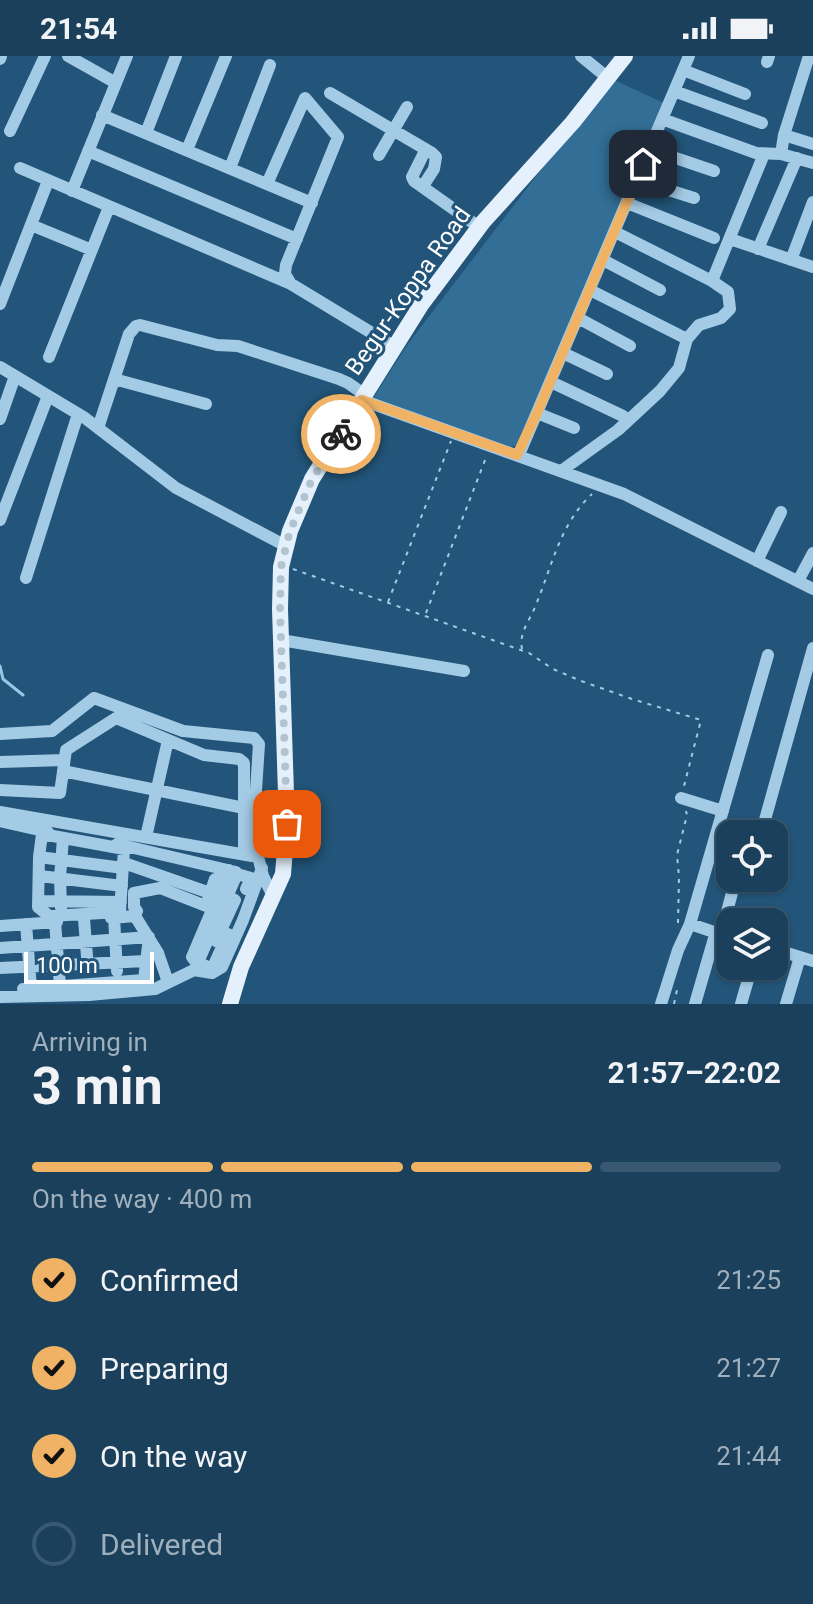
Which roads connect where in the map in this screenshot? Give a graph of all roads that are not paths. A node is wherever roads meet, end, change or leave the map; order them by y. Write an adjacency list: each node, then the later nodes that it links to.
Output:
1 (45, 56): 23 (street)
2 (68, 56): 10 (street)
3 (127, 56): 14 (street)
4 (176, 56): 24 (street)
5 (226, 56): 28 (street)
6 (581, 56): 13 (street)
7 (625, 56): 13 (main road, Begur-Koppa Road)
8 (689, 56): 12 (street)
9 (809, 56): 25 (street)
10 (84, 60): 14 (street)
11 (270, 65): 36 (street)
12 (683, 70): 15 (street); 17 (street)
13 (608, 78): 48 (main road, Begur-Koppa Road)
14 (116, 83): 19 (street)
15 (674, 91): 20 (street); 21 (street)
16 (330, 93): 22 (street)
17 (745, 94)
18 (407, 107): 22 (street)
19 (102, 115): 24 (street); 29 (street)
20 (662, 119): 27 (street); 30 (street)
21 (762, 123)
22 (393, 130): 32 (street); 48 (street)
23 (10, 131)
24 (146, 133): 28 (street)
25 (784, 135): 26 (street); 31 (street)
26 (812, 140)
27 (649, 149): 37 (street); 38 (street)
28 (187, 150): 36 (street)
29 (88, 151): 41 (street); 51 (street)
30 (764, 154): 31 (street); 52 (street)
31 (781, 154): 33 (street)
32 (379, 155)
33 (797, 158): 34 (street); 53 (street)
34 (813, 163)
35 (20, 168): 39 (street)
36 (230, 168): 40 (street)
37 (714, 171)
38 (637, 180): 42 (street); 45 (street)
39 (48, 181): 41 (street); 47 (street)
40 (267, 184): 44 (street); 44 (street)
41 (72, 191): 46 (street)
42 (694, 198)
43 (813, 202): 56 (street)
44 (312, 203): 51 (street)
45 (627, 203): 49 (street); 50 (street)
46 (109, 207): 54 (street); 59 (street)
47 (31, 225): 54 (street); 62 (street)
48 (479, 227): 66 (main road, Begur-Koppa Road)
49 (615, 232): 55 (street); 58 (street)
50 (714, 238)
51 (297, 239): 59 (street)
52 (730, 239): 53 (street); 58 (street)
53 (758, 249): 56 (street)
54 (92, 250): 68 (street)
55 (603, 260): 60 (street); 61 (street)
56 (791, 260): 57 (street)
57 (813, 267)
58 (712, 281): 64 (street)
59 (291, 284): 66 (street)
60 (590, 290): 63 (street); 64 (street)
61 (660, 290)
62 (0, 304)
63 (578, 318): 65 (street); 67 (street)
64 (687, 339): 84 (street)
65 (630, 346)
66 (395, 347): 75 (main road, Begur-Koppa Road)
67 (563, 353): 70 (street); 73 (street)
68 (49, 357)
69 (0, 367): 71 (street)
70 (607, 374)
71 (15, 376): 74 (street); 80 (street)
72 (114, 379): 75 (street); 76 (street); 81 (street)
73 (551, 382): 77 (street); 79 (street)
74 (48, 396): 78 (street); 86 (street)
75 (363, 397): 83 (street); 87 (main road, Begur-Koppa Road)
76 (206, 404)
77 (537, 413): 82 (street); 83 (street)
78 (78, 414): 81 (street); 90 (street)
79 (623, 416)
80 (0, 419)
81 (98, 428): 87 (street)
82 (574, 428)
83 (517, 455): 84 (street)
84 (561, 471): 89 (street)
85 (781, 512): 89 (street)
86 (0, 520)
87 (286, 546): 93 (main road, Begur-Koppa Road)
88 (813, 553): 91 (street)
89 (757, 561): 91 (street)
90 (26, 578)
91 (798, 581): 92 (street)
92 (813, 589)
93 (281, 640): 96 (street); 124 (main road, Begur-Koppa Road)
94 (813, 648): 107 (street)
95 (768, 655): 105 (street)
96 (464, 671)
97 (0, 734): 117 (street)
98 (168, 740): 100 (street); 102 (street); 104 (street)
99 (0, 762): 100 (street)
100 (63, 765): 101 (street); 102 (street)
101 (0, 790)
102 (156, 790): 104 (street); 109 (street)
103 (681, 798): 105 (street)
104 (244, 808): 112 (street)
105 (723, 811): 132 (street)
106 (0, 812): 109 (street)
107 (765, 820)
108 (0, 821): 119 (street)
109 (146, 837): 112 (street)
110 (63, 838): 111 (street); 113 (street); 114 (street)
111 (91, 843): 115 (street); 116 (street)
112 (244, 854): 117 (street)
113 (39, 857): 114 (street); 118 (street)
114 (61, 859): 115 (street); 120 (street)
115 (90, 863): 116 (street); 121 (street)
116 (124, 865): 122 (street); 123 (street)
117 (260, 867): 119 (street); 124 (street); 152 (street)
118 (40, 876): 120 (street); 125 (street)
119 (227, 876): 123 (street); 134 (street)
120 (60, 878): 121 (street); 126 (street)
121 (90, 882): 122 (street); 127 (street)
122 (122, 886): 127 (street)
123 (210, 893): 128 (street)
124 (273, 896): 158 (main road, Begur-Koppa Road)
125 (38, 901): 126 (street); 130 (street)
126 (61, 901): 127 (street); 130 (street)
127 (88, 911): 129 (street); 130 (street); 139 (street)
128 (135, 916): 129 (street); 137 (street)
129 (114, 917): 138 (street)
130 (58, 919): 131 (street); 140 (street)
131 (26, 924): 133 (street); 141 (street)
132 (690, 924): 135 (street); 159 (street)
133 (0, 926)
134 (217, 929): 134 (street); 134 (street)
135 (716, 932)
136 (716, 935): 160 (street)
137 (149, 937): 138 (street); 144 (street); 152 (street)
138 (115, 940): 139 (street); 145 (street)
139 (86, 942): 140 (street); 146 (street)
140 (56, 944): 141 (street); 147 (street)
141 (28, 946): 142 (street); 148 (street)
142 (0, 948)
143 (806, 959): 162 (street)
144 (146, 961): 145 (street); 151 (street)
145 (117, 963): 146 (street); 151 (street)
146 (88, 964): 147 (street); 153 (street)
147 (58, 965): 148 (street); 154 (street)
148 (29, 966): 149 (street); 155 (street)
149 (0, 968)
150 (748, 980): 161 (street)
151 (118, 982): 153 (street)
152 (168, 982): 157 (street)
153 (90, 984): 154 (street)
154 (60, 986): 155 (street)
155 (31, 988): 156 (street)
156 (0, 989)
157 (0, 997)
158 (230, 1004)
159 (661, 1004)
160 (695, 1004)
161 (741, 1004)
162 (786, 1004)

